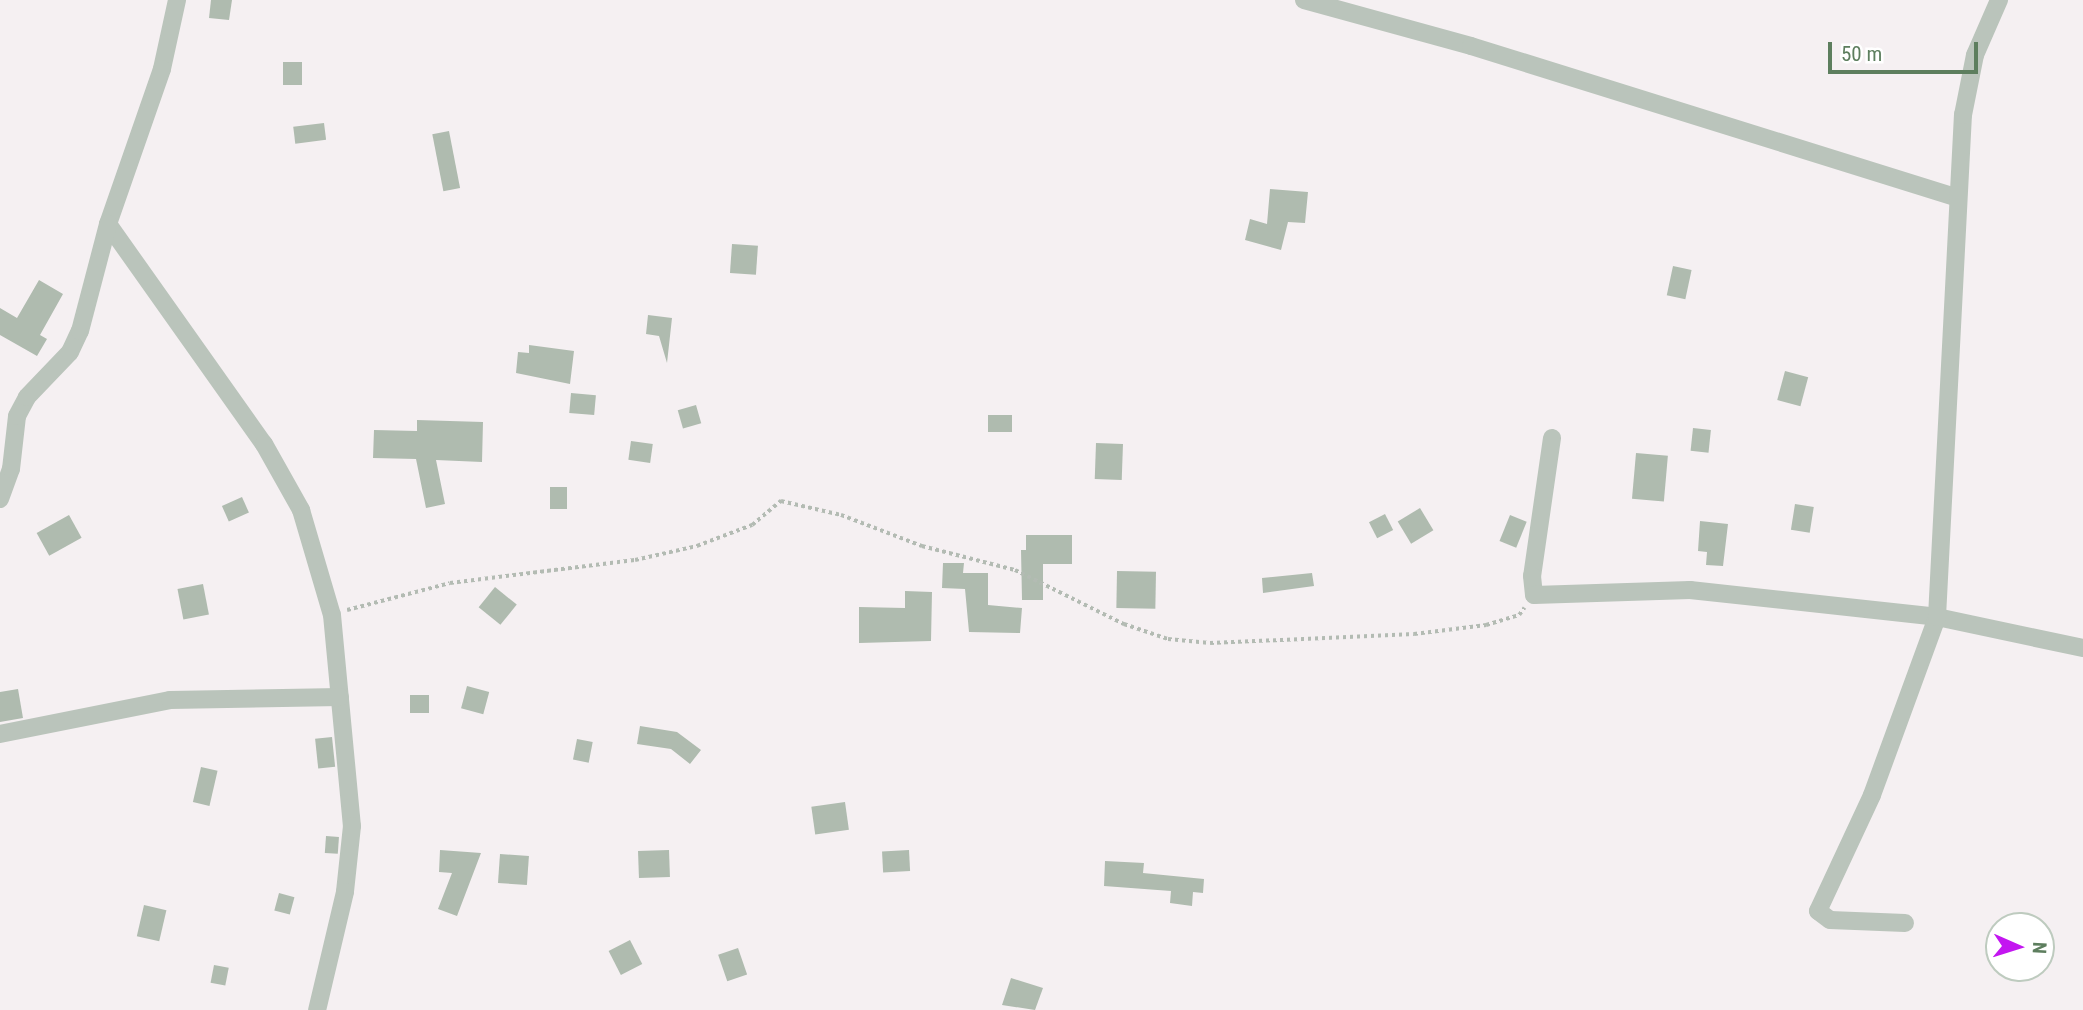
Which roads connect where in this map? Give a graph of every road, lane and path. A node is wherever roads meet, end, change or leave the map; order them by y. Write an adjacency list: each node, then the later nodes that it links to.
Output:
1 (177, 0): 5 (street)
2 (1304, 0): 4 (street)
3 (1999, 0): 4 (street)
4 (1958, 198): 10 (street)
5 (108, 223): 7 (street); 9 (street)
6 (1552, 438): 8 (street)
7 (0, 499)
8 (1534, 595): 9 (path); 10 (street)
9 (332, 615): 12 (street)
10 (1937, 617): 11 (street); 14 (street)
11 (2083, 648)
12 (340, 697): 13 (street); 15 (street)
13 (0, 734)
14 (1905, 923)
15 (317, 1010)

